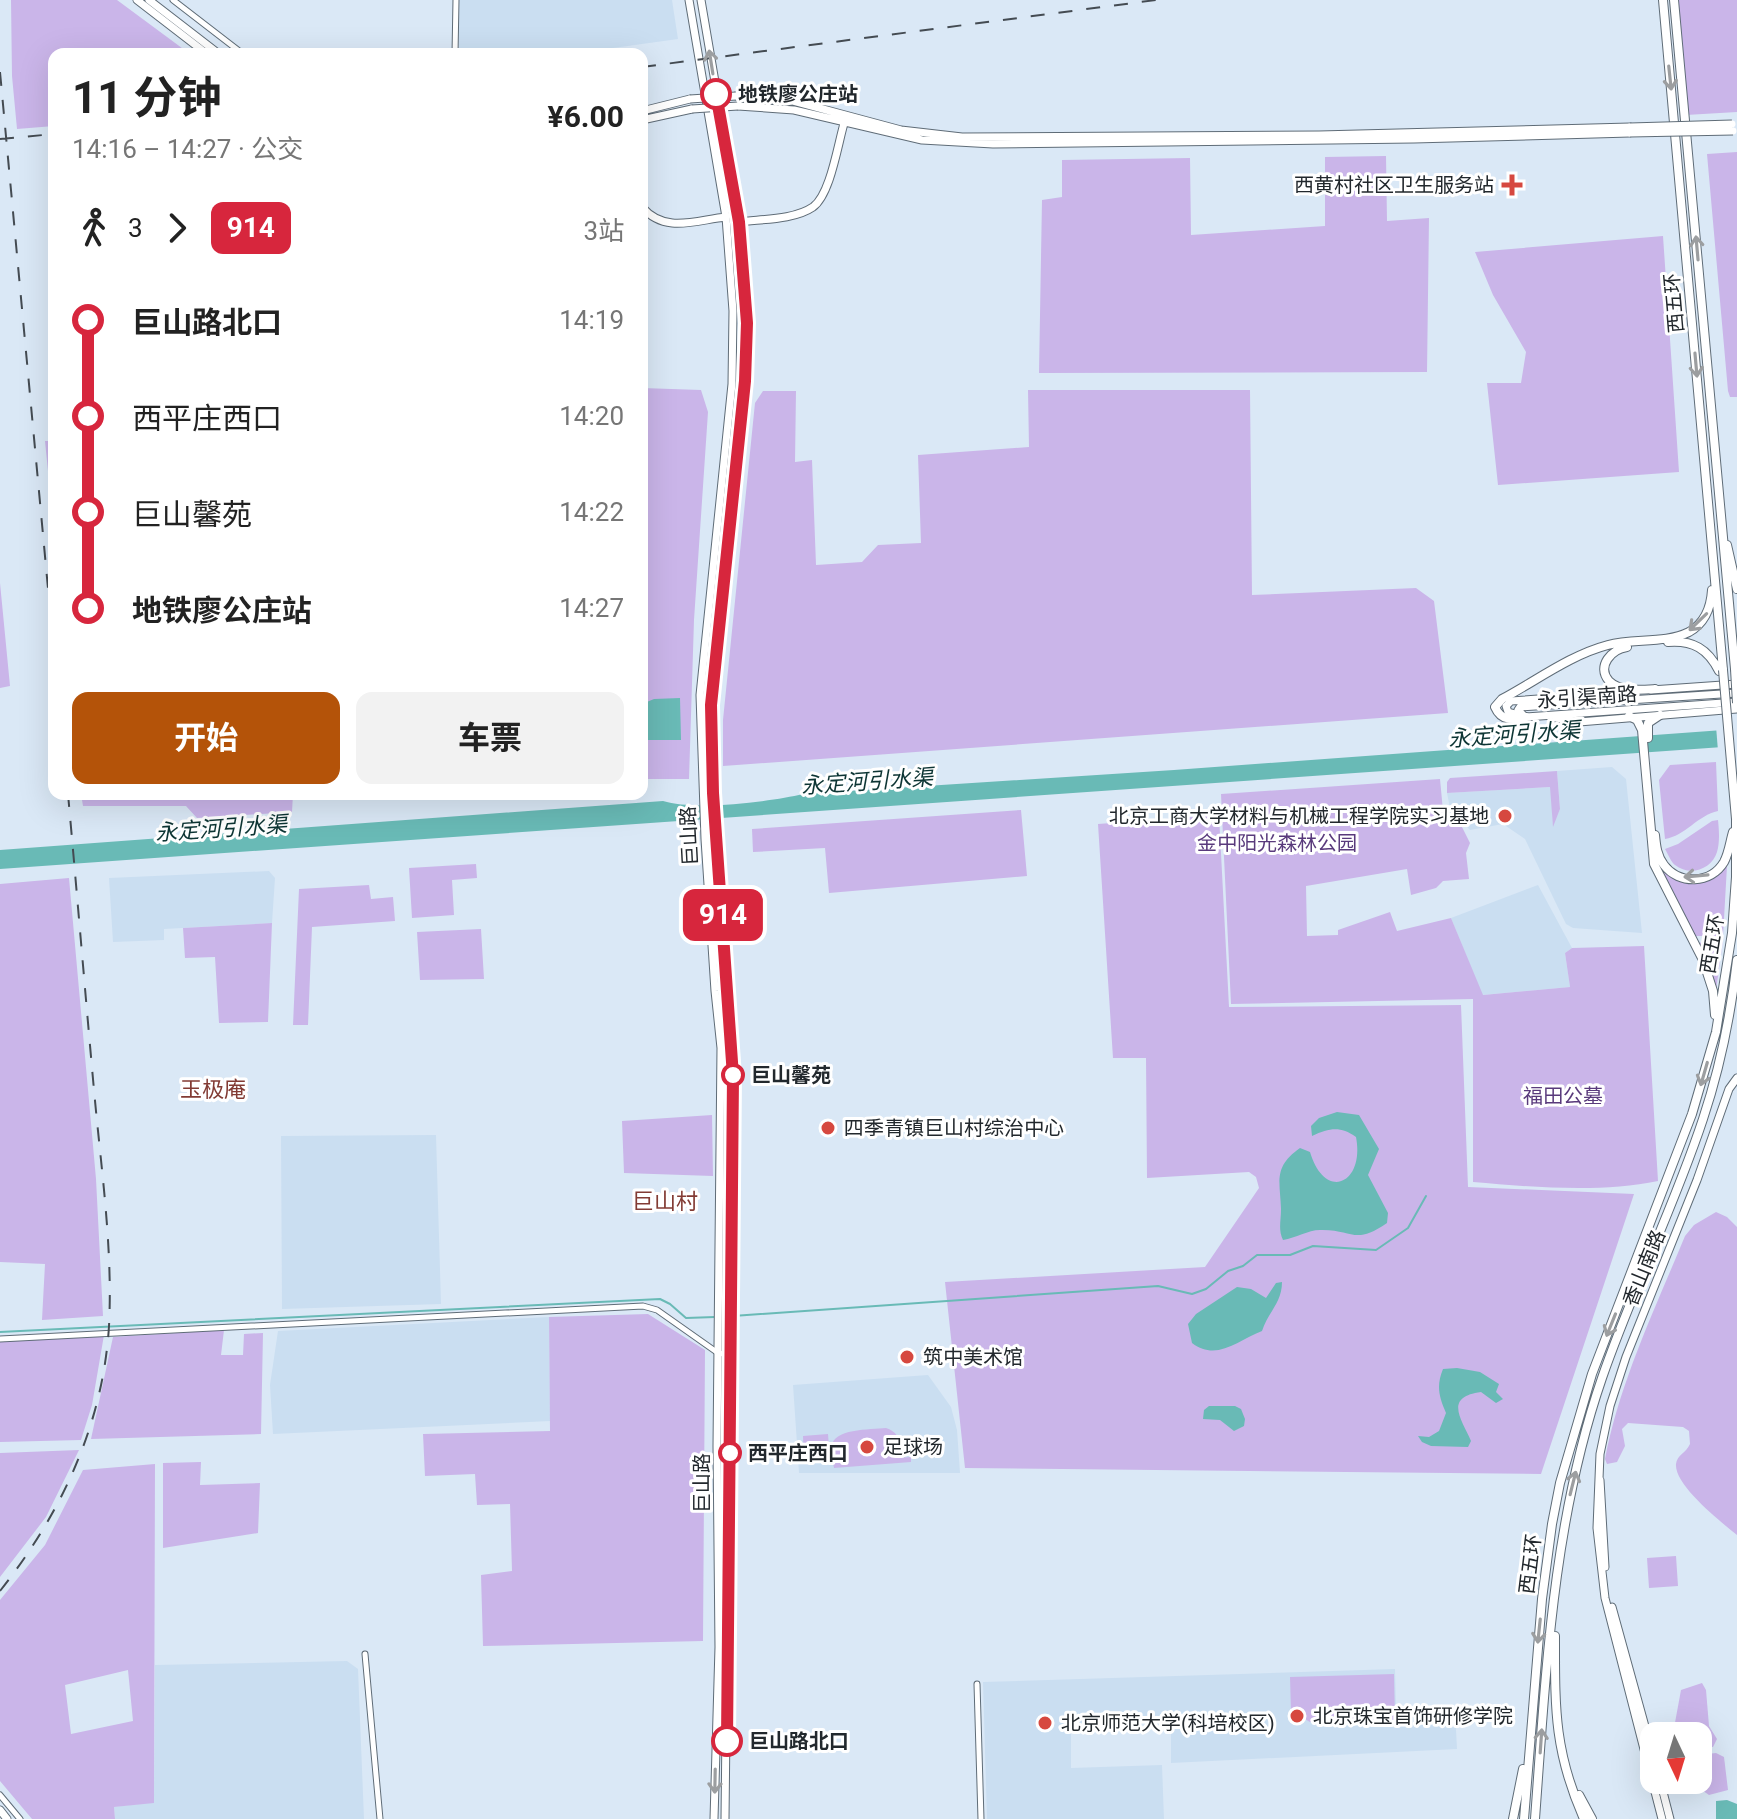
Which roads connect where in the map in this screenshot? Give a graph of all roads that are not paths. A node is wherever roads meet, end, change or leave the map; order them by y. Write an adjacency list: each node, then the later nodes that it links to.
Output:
1 (137, 0): 9 (main road)
2 (149, 0): 10 (main road)
3 (173, 0): 11 (street)
4 (456, 0): 12 (street)
5 (689, 0): 18 (main road, 巨山路)
6 (701, 0): 19 (main road, 巨山路, one-way to 6)
7 (1663, 0): 21 (highway, 西五环, one-way to 21)
8 (1674, 0): 20 (highway, 西五环, one-way to 8)
9 (199, 48)
10 (211, 48)
11 (235, 48)
12 (455, 48)
13 (648, 110): 14 (main road, bridge)
14 (846, 118): 15 (main road, bridge); 16 (main road, bridge); 19 (main road)
15 (648, 119)
16 (1735, 127)
17 (648, 212): 18 (main road)
18 (726, 217): 40 (main road, 巨山路)
19 (739, 222): 41 (main road, 巨山路)
20 (1721, 521): 22 (highway); 26 (highway, 西五环, bridge)
21 (1709, 522): 23 (highway, 西五环); 31 (highway, one-way to 31)
22 (1737, 589)
23 (1721, 670): 25 (highway); 34 (highway, 西五环, bridge)
24 (1737, 684): 25 (main road)
25 (1655, 689): 31 (main road)
26 (1737, 698): 29 (main road, 永引渠南路); 31 (main road, 永引渠南路)
27 (1737, 709): 28 (main road)
28 (1660, 715): 30 (main road); 32 (highway)
29 (1547, 716): 30 (main road); 31 (main road, 永引渠南路)
30 (1629, 716): 32 (highway)
31 (1526, 717)
32 (1644, 723): 33 (highway)
33 (1646, 759): 34 (highway, one-way to 33); 37 (highway)
34 (1736, 819): 37 (highway, 西五环)
35 (1737, 960): 36 (highway, 西五环)
36 (1736, 979): 43 (highway, 西五环, one-way to 36)
37 (1716, 1032): 47 (highway, 西五环, one-way to 47)
38 (1737, 1078): 42 (main road, 香山南路)
39 (0, 1339): 40 (street)
40 (718, 1353): 41 (street); 54 (main road, 巨山路, one-way to 54)
41 (731, 1355): 55 (main road, 巨山路)
42 (1599, 1476): 46 (main road, 香山南路); 61 (main road, 香山南路)
43 (1554, 1601): 59 (highway, 西五环, one-way to 43); 60 (highway)
44 (365, 1654): 53 (street)
45 (977, 1684): 56 (street)
46 (1644, 1722)
47 (1530, 1733): 57 (highway); 58 (highway, 西五环)
48 (1664, 1794): 62 (main road)
49 (0, 1795): 52 (street)
50 (0, 1810): 51 (main road)
51 (7, 1819)
52 (20, 1819)
53 (380, 1819)
54 (714, 1819)
55 (725, 1819)
56 (981, 1819)
57 (1513, 1819)
58 (1524, 1819)
59 (1535, 1819)
60 (1589, 1819)
61 (1662, 1819)
62 (1670, 1819)

